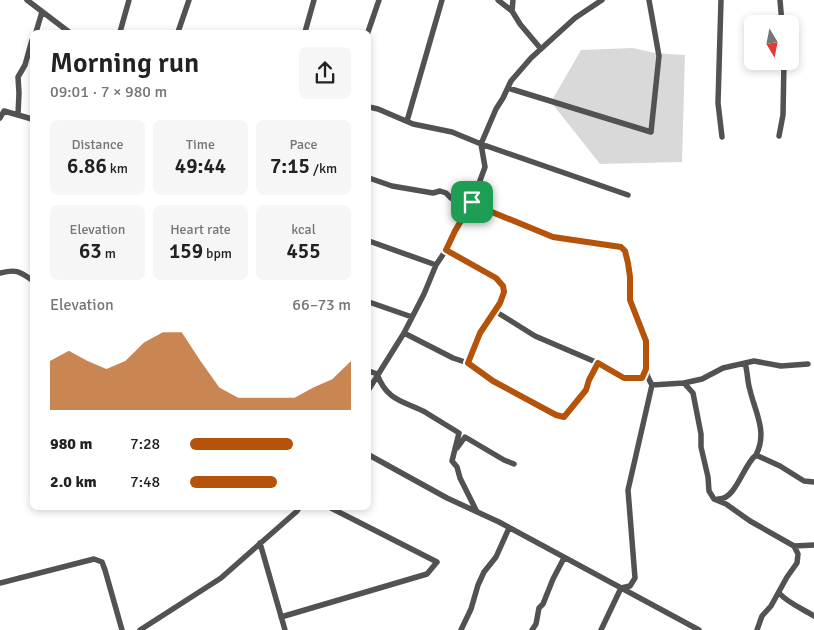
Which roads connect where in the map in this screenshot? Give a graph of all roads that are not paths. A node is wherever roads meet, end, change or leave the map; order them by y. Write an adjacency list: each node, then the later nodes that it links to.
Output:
1 (27, 0): 14 (street)
2 (128, 0): 18 (street)
3 (189, 0): 19 (street)
4 (314, 0): 20 (street)
5 (379, 0): 21 (street)
6 (442, 0): 31 (street)
7 (498, 0): 13 (street)
8 (513, 0): 13 (street)
9 (602, 0): 23 (street)
10 (649, 0): 25 (street)
11 (721, 0): 33 (street)
12 (780, 0): 15 (street)
13 (512, 11): 23 (street)
14 (42, 12): 16 (street); 17 (street)
15 (781, 15)
16 (37, 30)
17 (66, 30)
18 (120, 30)
19 (179, 30)
20 (306, 30)
21 (369, 30)
22 (30, 47): 28 (street)
23 (541, 49): 25 (street)
24 (784, 70): 32 (street)
25 (508, 88): 34 (street)
26 (371, 107): 31 (street)
27 (2, 109): 28 (street); 29 (street)
28 (18, 115): 30 (street)
29 (0, 118)
30 (30, 118)
31 (406, 121): 34 (street)
32 (779, 136)
33 (722, 137)
34 (481, 144): 36 (street); 37 (street)
35 (371, 179): 37 (street)
36 (628, 195)
37 (471, 205): 39 (street); 52 (street)
38 (371, 242): 40 (street)
39 (446, 250): 40 (street); 44 (street)
40 (436, 265): 45 (street)
41 (0, 273): 42 (street)
42 (30, 279)
43 (371, 303): 45 (street)
44 (495, 311): 47 (street); 48 (street)
45 (412, 317): 46 (street)
46 (404, 332): 47 (street); 53 (street)
47 (468, 363): 48 (street)
48 (598, 363): 52 (street)
49 (745, 363): 50 (street); 54 (street); 58 (street)
50 (808, 364)
51 (371, 372): 53 (street)
52 (645, 373): 56 (street)
53 (377, 374): 55 (street); 59 (street)
54 (684, 383): 56 (street); 62 (street)
55 (371, 385)
56 (652, 385): 72 (street)
57 (371, 455): 65 (street)
58 (756, 455): 61 (street); 62 (street)
59 (452, 461): 60 (street); 65 (street)
60 (514, 464)
61 (814, 482)
62 (714, 499): 69 (street)
63 (298, 510): 67 (street)
64 (335, 510): 75 (street)
65 (477, 512): 66 (street)
66 (508, 528): 70 (street); 79 (street)
67 (260, 542): 75 (street); 77 (street)
68 (814, 545): 69 (street)
69 (794, 546): 73 (street)
70 (564, 558): 72 (street); 80 (street)
71 (0, 583): 76 (street)
72 (621, 588): 81 (street); 82 (street)
73 (779, 594): 74 (street); 83 (street)
74 (814, 616)
75 (281, 617): 78 (street)
76 (122, 630)
77 (140, 630)
78 (285, 630)
79 (462, 630)
80 (532, 630)
81 (601, 630)
82 (699, 630)
83 (756, 630)

